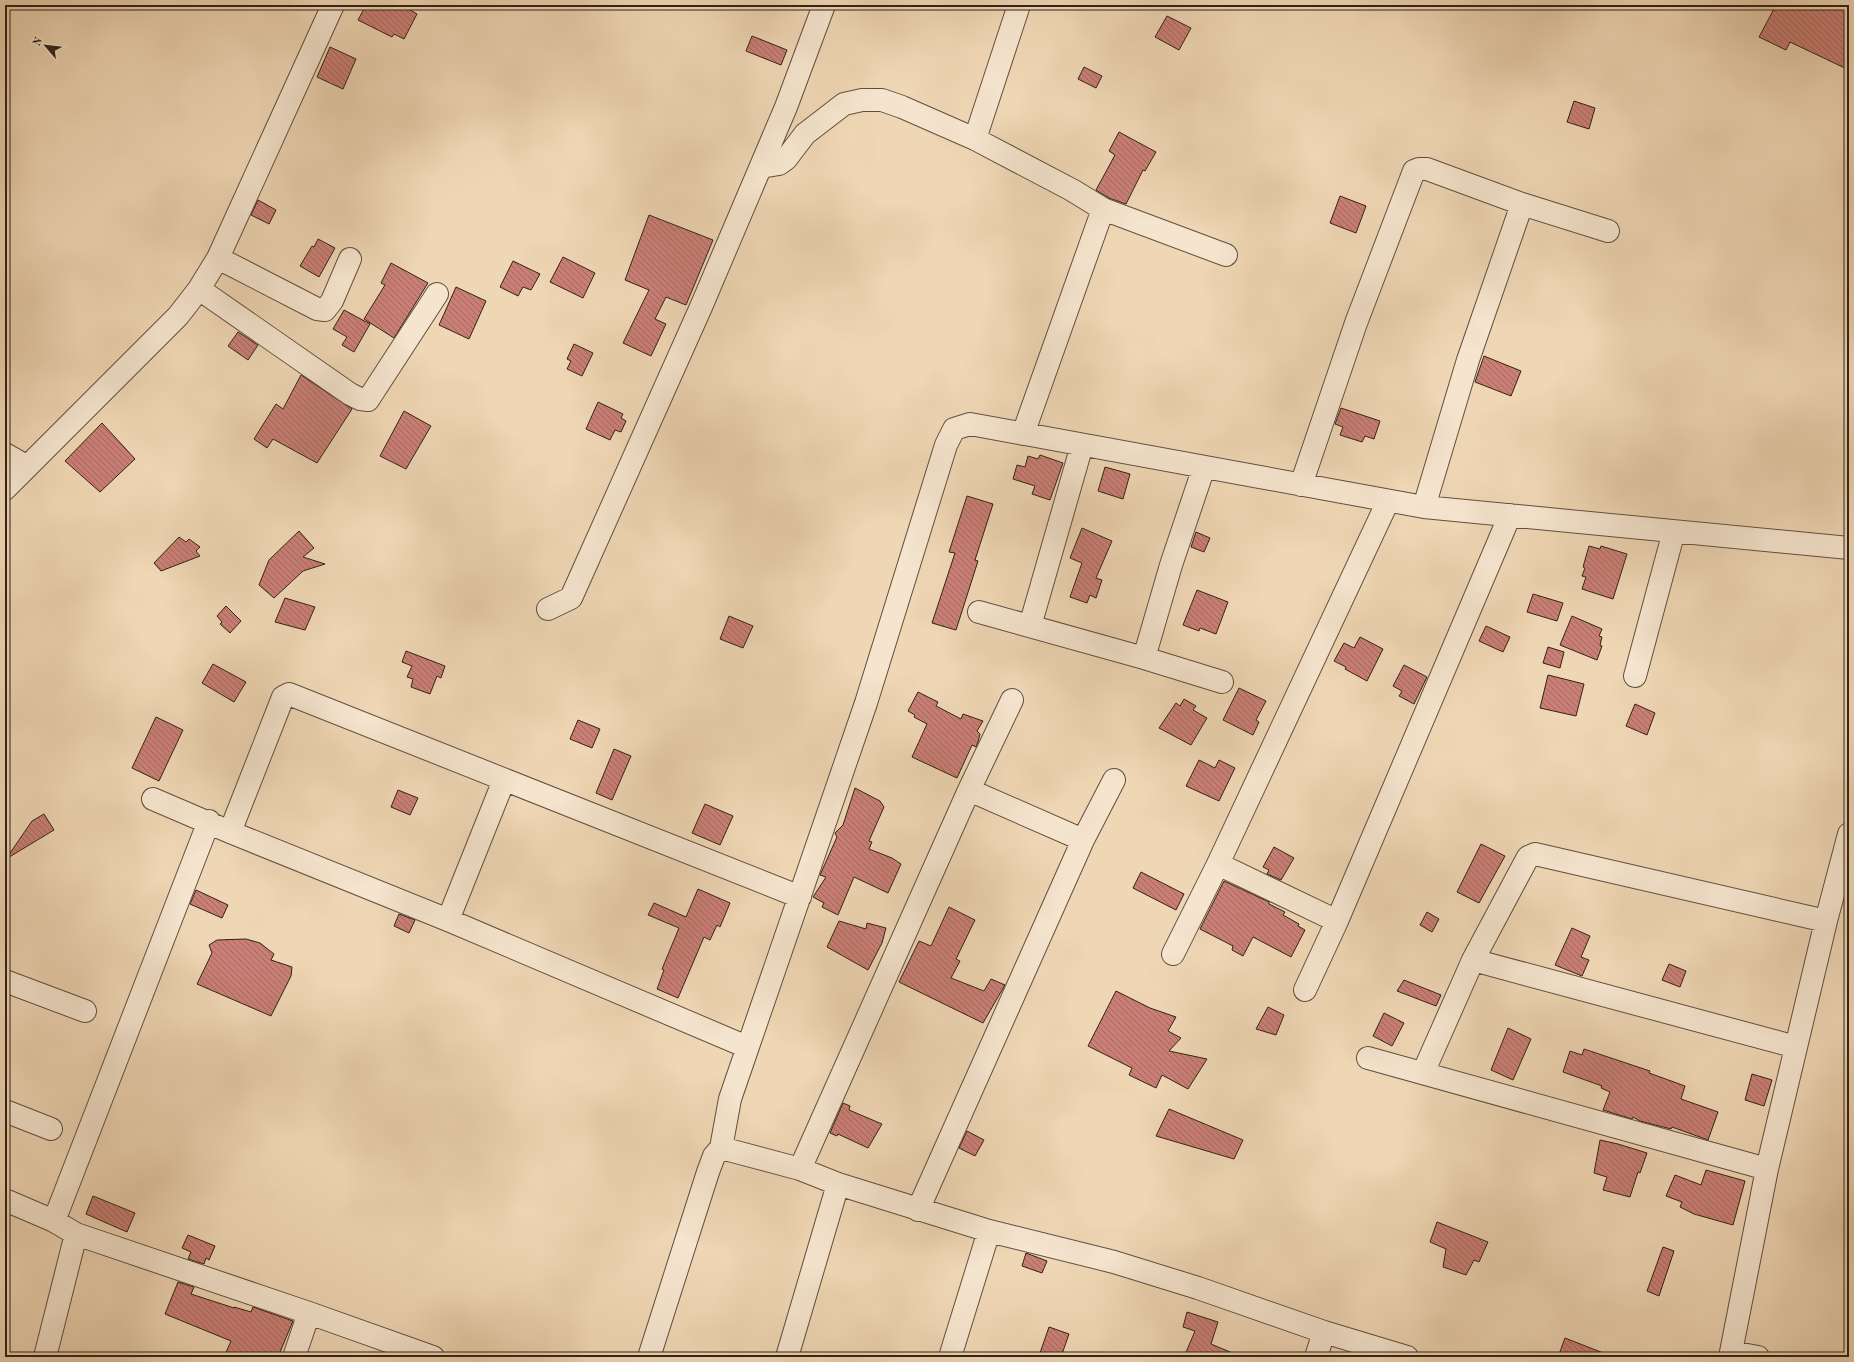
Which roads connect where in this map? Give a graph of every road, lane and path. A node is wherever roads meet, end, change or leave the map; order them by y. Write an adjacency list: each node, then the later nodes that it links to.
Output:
1 (333, 5): 10 (street)
2 (824, 5): 5 (street)
3 (1020, 5): 4 (street)
4 (975, 139): 5 (street); 7 (street)
5 (760, 167): 26 (street)
6 (1522, 204): 8 (street); 19 (street); 22 (street)
7 (1103, 209): 9 (street); 14 (street)
8 (1608, 231)
9 (1226, 255)
10 (218, 258): 11 (street); 12 (street)
11 (350, 259)
12 (199, 289): 13 (street); 17 (street)
13 (437, 294)
14 (1023, 434): 15 (street); 42 (street)
15 (1082, 445): 18 (street); 28 (street)
16 (5, 454): 17 (street)
17 (26, 466): 20 (street)
18 (1204, 467): 19 (street); 29 (street)
19 (1301, 485): 21 (street)
20 (5, 489)
21 (1388, 500): 22 (street); 41 (street)
22 (1424, 507): 23 (street)
23 (1510, 515): 24 (street); 44 (street)
24 (1674, 531): 25 (street); 30 (street)
25 (1849, 548)
26 (548, 609)
27 (979, 612): 28 (street)
28 (1030, 626): 29 (street)
29 (1144, 658): 31 (street)
30 (1635, 676)
31 (1222, 682)
32 (1012, 700): 35 (street)
33 (504, 780): 38 (street); 42 (street); 43 (street)
34 (1114, 780): 40 (street)
35 (969, 790): 40 (street); 59 (street)
36 (153, 799): 37 (street)
37 (209, 821): 38 (street); 63 (street)
38 (230, 832): 43 (street)
39 (1849, 834): 45 (street)
40 (1083, 840): 62 (street)
41 (1218, 864): 44 (street); 46 (street)
42 (800, 897): 52 (street)
43 (448, 920): 52 (street)
44 (1337, 921): 49 (street)
45 (1826, 921): 47 (street); 51 (street)
46 (1173, 954)
47 (1473, 960): 51 (street); 54 (street)
48 (5, 981): 50 (street)
49 (1305, 990)
50 (85, 1011)
51 (1796, 1047): 58 (street)
52 (748, 1048): 57 (street)
53 (1368, 1058): 54 (street)
54 (1423, 1073): 58 (street)
55 (5, 1111): 56 (street)
56 (51, 1129)
57 (721, 1148): 59 (street); 72 (street)
58 (1767, 1168): 68 (street)
59 (800, 1170): 60 (street)
60 (838, 1184): 62 (street); 73 (street)
61 (5, 1200): 63 (street)
62 (918, 1210): 64 (street)
63 (54, 1221): 65 (street)
64 (989, 1231): 67 (street); 74 (street)
65 (76, 1234): 66 (street); 69 (street)
66 (309, 1313): 70 (street); 71 (street)
67 (1324, 1332): 75 (street); 76 (street)
68 (1730, 1354): 77 (street)
69 (45, 1357)
70 (294, 1357)
71 (433, 1357)
72 (649, 1357)
73 (786, 1357)
74 (950, 1357)
75 (1316, 1357)
76 (1407, 1357)
77 (1758, 1357)

